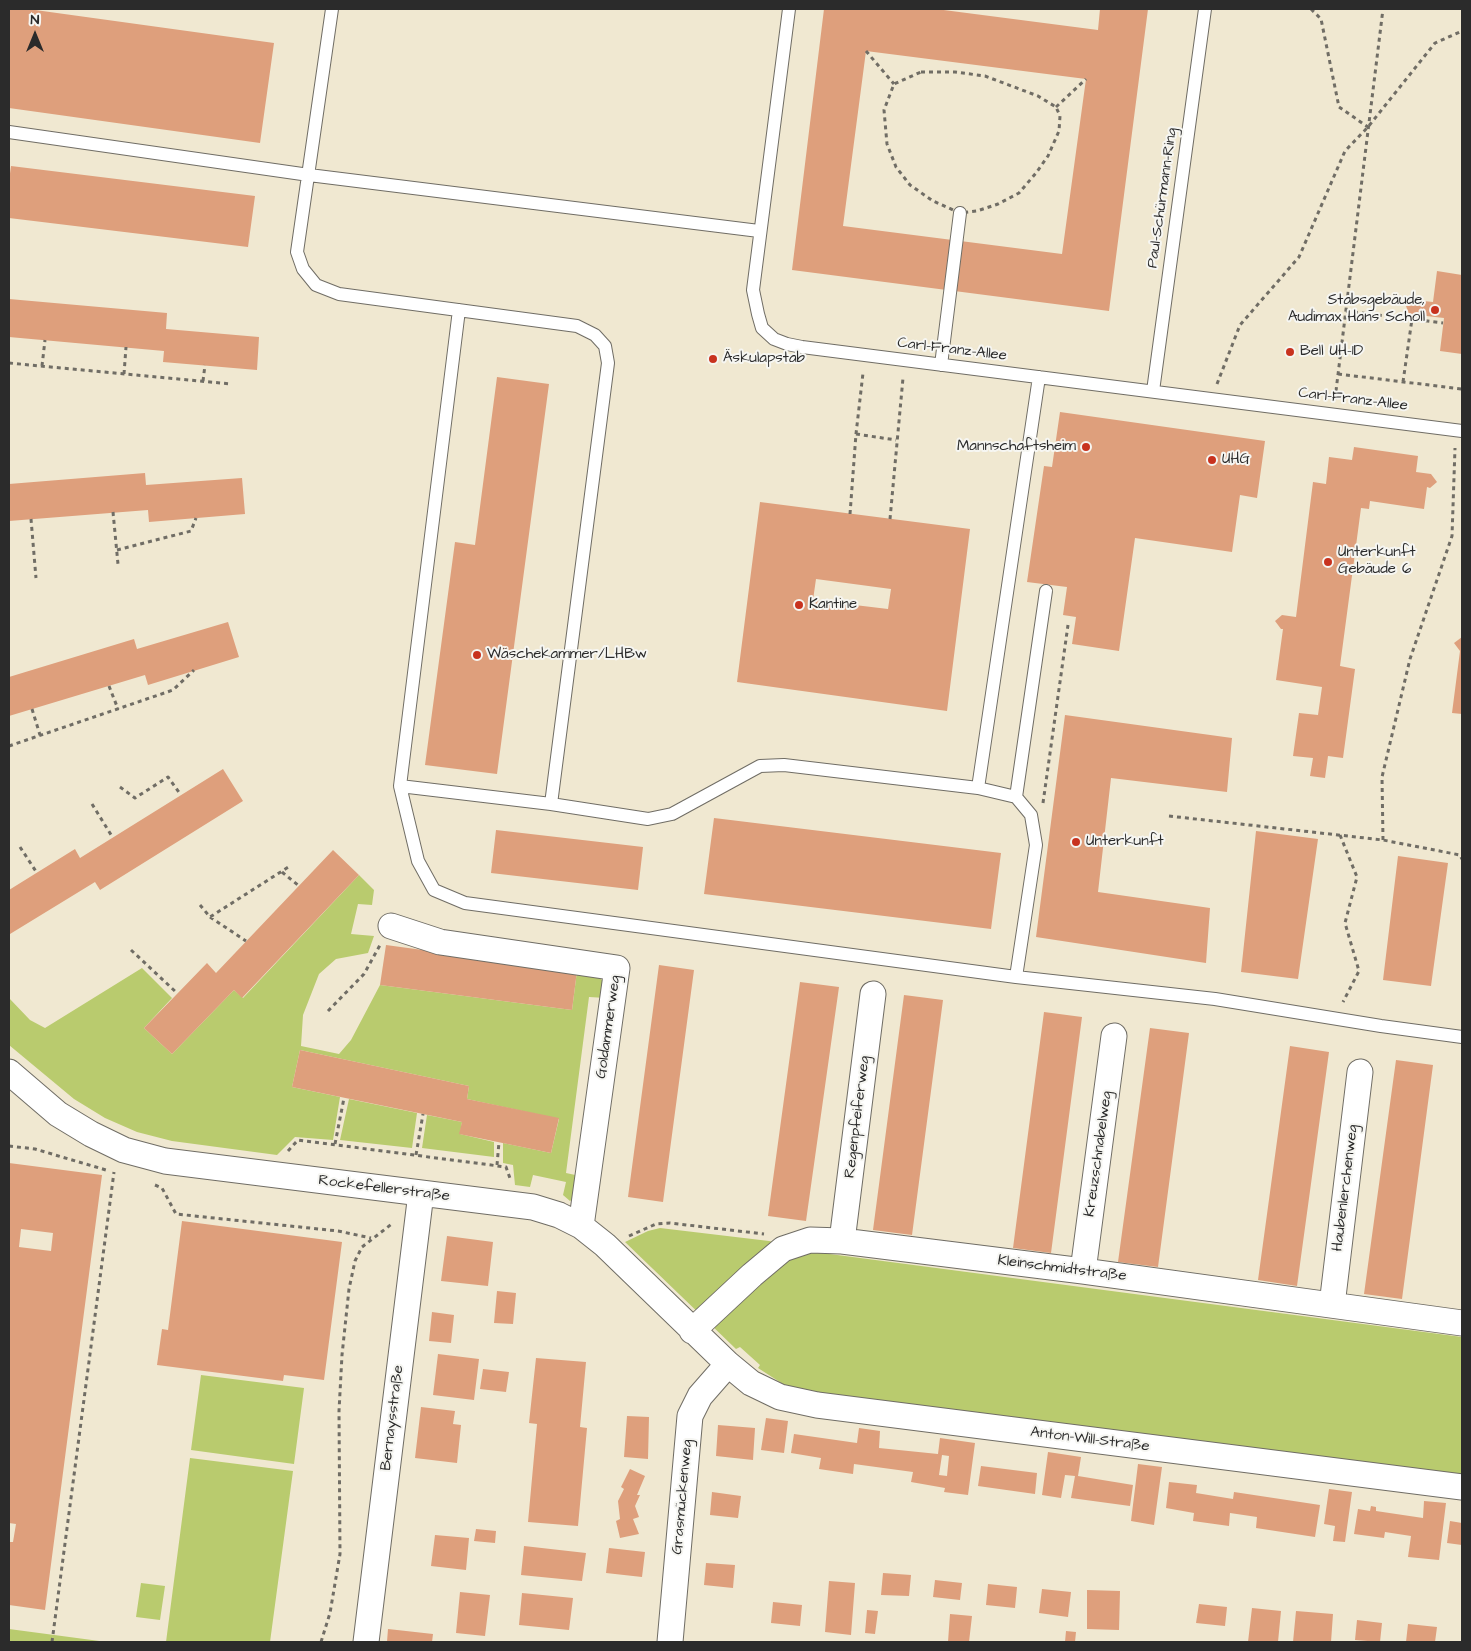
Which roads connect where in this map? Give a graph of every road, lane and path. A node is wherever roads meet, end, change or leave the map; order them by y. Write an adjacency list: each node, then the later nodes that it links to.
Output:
1 (332, 9): 13 (lane)
2 (789, 9): 15 (lane, Carl-Franz-Allee)
3 (1205, 9): 39 (lane, Paul-Schürmann-Ring)
4 (1311, 9): 11 (path)
5 (1383, 9): 11 (path)
6 (1462, 31): 11 (path)
7 (866, 51): 9 (path)
8 (1086, 79): 10 (path)
9 (894, 84): 10 (path); 14 (path)
10 (1056, 107): 14 (path)
11 (1368, 127): 17 (path); 40 (path)
12 (9, 132): 13 (lane)
13 (308, 175): 15 (lane); 16 (lane)
14 (960, 213): 23 (lane)
15 (759, 231): 23 (lane, Carl-Franz-Allee)
16 (459, 310): 61 (lane); 67 (lane)
17 (1346, 311): 18 (path); 30 (path)
18 (1412, 319): 19 (path); 36 (path)
19 (1443, 323)
20 (45, 340): 24 (path)
21 (126, 347): 29 (path)
22 (9, 363): 24 (path)
23 (941, 365): 33 (lane, Carl-Franz-Allee)
24 (42, 366): 29 (path)
25 (206, 366): 35 (path)
26 (854, 371): 27 (path)
27 (863, 372): 28 (path); 43 (path)
28 (871, 373)
29 (124, 374): 35 (path)
30 (1338, 374): 36 (path); 41 (path)
31 (895, 376): 32 (path)
32 (903, 377): 34 (path); 44 (path)
33 (1039, 377): 39 (lane, Carl-Franz-Allee); 63 (lane)
34 (913, 378)
35 (203, 381): 37 (path)
36 (1402, 382): 38 (path)
37 (231, 384)
38 (1462, 389)
39 (1153, 391): 40 (lane, Carl-Franz-Allee)
40 (1211, 398): 41 (lane, Carl-Franz-Allee)
41 (1333, 414): 42 (lane, Carl-Franz-Allee)
42 (1459, 430): 72 (path)
43 (856, 434): 44 (path); 46 (path)
44 (896, 440): 49 (path)
45 (113, 512): 50 (path)
46 (850, 514)
47 (196, 518): 50 (path)
48 (31, 519): 52 (path)
49 (890, 519)
50 (117, 550): 51 (path)
51 (118, 564)
52 (36, 578)
53 (1046, 591): 65 (lane)
54 (1068, 625): 68 (path)
55 (194, 670): 58 (path)
56 (109, 686): 58 (path)
57 (32, 709): 59 (path)
58 (118, 709): 59 (path)
59 (40, 735): 60 (path)
60 (9, 746)
61 (400, 786): 67 (lane); 84 (lane)
62 (120, 787): 64 (path)
63 (978, 788): 65 (lane); 67 (lane)
64 (181, 795)
65 (1016, 797): 84 (lane)
66 (92, 804): 71 (path)
67 (551, 804)
68 (1042, 807)
69 (1169, 816): 70 (path)
70 (1340, 835): 72 (path); 88 (path)
71 (113, 838)
72 (1383, 840): 74 (path)
73 (20, 847): 77 (path)
74 (1462, 858)
75 (290, 866): 76 (path)
76 (282, 872): 78 (path); 80 (path)
77 (37, 873)
78 (299, 886)
79 (200, 905): 80 (path)
80 (210, 916): 82 (path)
81 (390, 926): 87 (path); 107 (street, Goldammerweg)
82 (246, 941)
83 (131, 950): 85 (path)
84 (1016, 977): 88 (lane)
85 (177, 994)
86 (873, 994): 110 (street, Regenpfeiferweg)
87 (328, 1011)
88 (1334, 1018): 90 (lane)
89 (1114, 1036): 112 (street, Kreuzschnabelweg)
90 (1462, 1037)
91 (9, 1072): 98 (street, Rockefellerstraße)
92 (1360, 1072): 113 (street, Haubenlerchenweg)
93 (344, 1098): 96 (path)
94 (423, 1114): 99 (path)
95 (499, 1142): 100 (path)
96 (334, 1144): 99 (path); 102 (path)
97 (9, 1146): 101 (path)
98 (124, 1150): 101 (path); 102 (street, Rockefellerstraße)
99 (416, 1155): 100 (path)
100 (497, 1165): 106 (path)
101 (114, 1172): 103 (path); 118 (path)
102 (267, 1174): 105 (street, Rockefellerstraße)
103 (122, 1175)
104 (154, 1185): 109 (path)
105 (420, 1199): 106 (street, Rockefellerstraße); 109 (path); 120 (street, Bernaysstraße)
106 (518, 1205): 107 (street, Rockefellerstraße)
107 (581, 1226): 111 (street, Rockefellerstraße)
108 (767, 1235): 111 (path)
109 (372, 1238): 119 (path)
110 (842, 1241): 112 (street, Kleinschmidtstraße); 115 (street, Kleinschmidtstraße)
111 (605, 1245): 115 (street, Rockefellerstraße)
112 (1083, 1272): 113 (street, Kleinschmidtstraße)
113 (1332, 1305): 114 (street, Kleinschmidtstraße)
114 (1462, 1323)
115 (692, 1331): 116 (street, Rockefellerstraße)
116 (728, 1364): 117 (street, Anton-Will-Straße); 121 (street, Grasmückenweg)
117 (1462, 1488)
118 (52, 1642)
119 (321, 1642)
120 (366, 1642)
121 (670, 1642)

